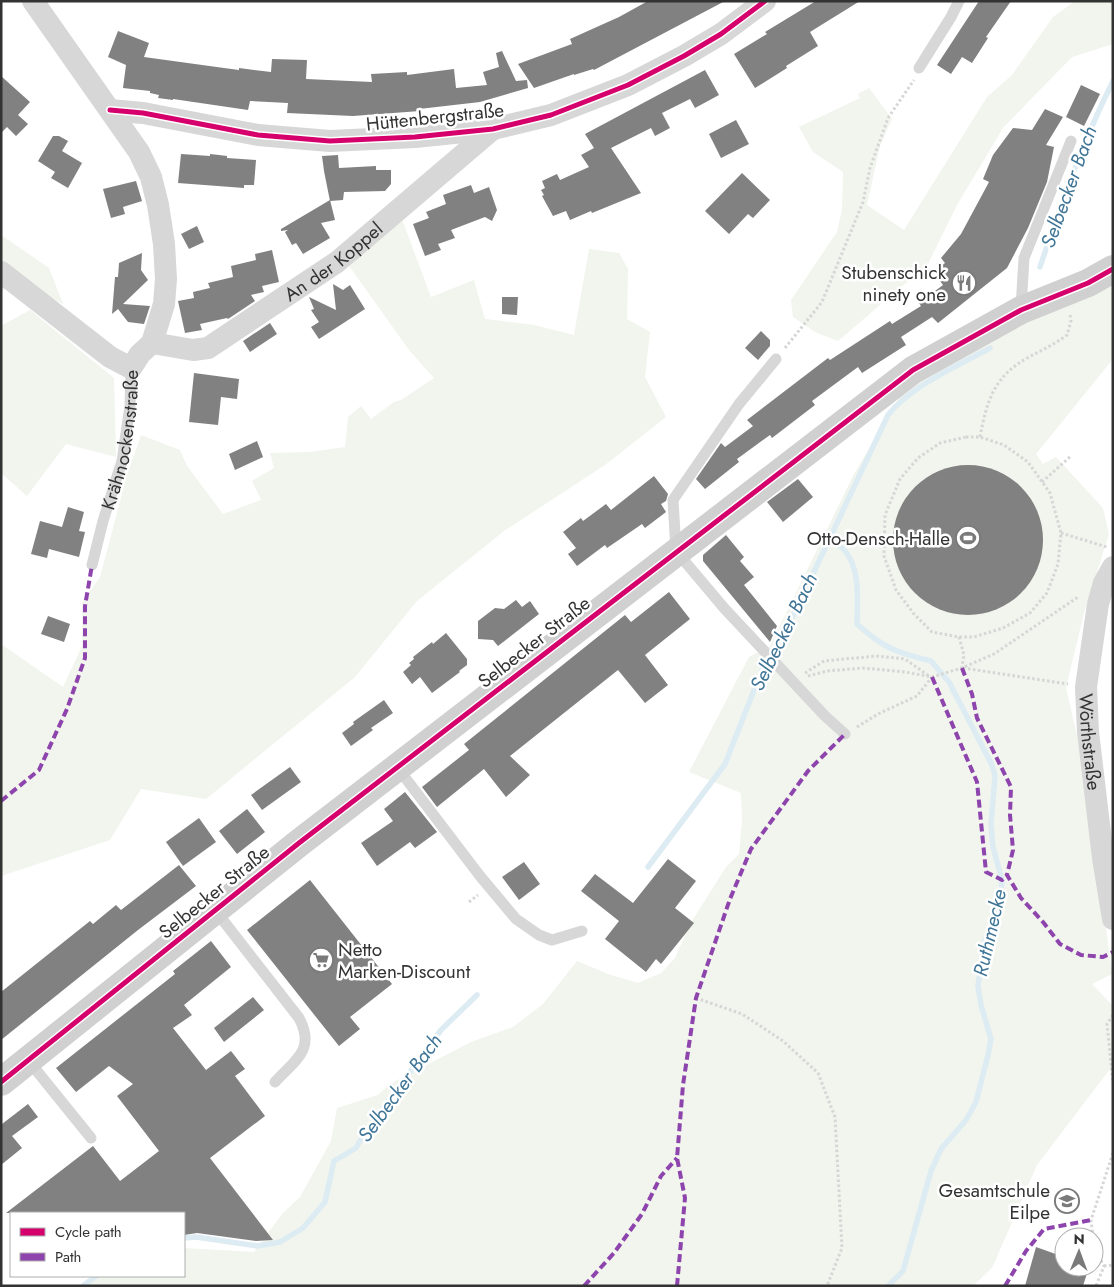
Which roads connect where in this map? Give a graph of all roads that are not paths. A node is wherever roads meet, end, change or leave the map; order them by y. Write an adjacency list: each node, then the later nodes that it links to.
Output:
1 (33, 1): 5 (street, Krähnockenstraße)
2 (765, 1): 6 (street, Hüttenbergstraße)
3 (959, 1): 4 (lane)
4 (919, 68)
5 (110, 110): 6 (street, Hüttenbergstraße); 11 (street, Krähnockenstraße)
6 (493, 129): 11 (street, An der Koppel)
7 (1071, 141): 10 (lane)
8 (1113, 269): 10 (main road, Selbecker Straße)
9 (1, 272): 13 (street)
10 (1021, 310): 14 (main road, Selbecker Straße)
11 (152, 343): 13 (street, Krähnockenstraße)
12 (776, 359): 14 (lane)
13 (130, 368): 15 (lane, Krähnockenstraße)
14 (676, 551): 17 (lane); 18 (main road, Selbecker Straße)
15 (92, 565)
16 (1113, 567): 19 (street, Wörthstraße)
17 (845, 734)
18 (398, 767): 20 (main road, Selbecker Straße); 22 (lane)
19 (1109, 878): 21 (street, Wörthstraße)
20 (215, 910): 23 (main road, Selbecker Straße); 25 (lane)
21 (1113, 920)
22 (582, 931)
23 (28, 1060): 24 (main road, Selbecker Straße); 26 (lane)
24 (1, 1082)
25 (275, 1082)
26 (91, 1138)

